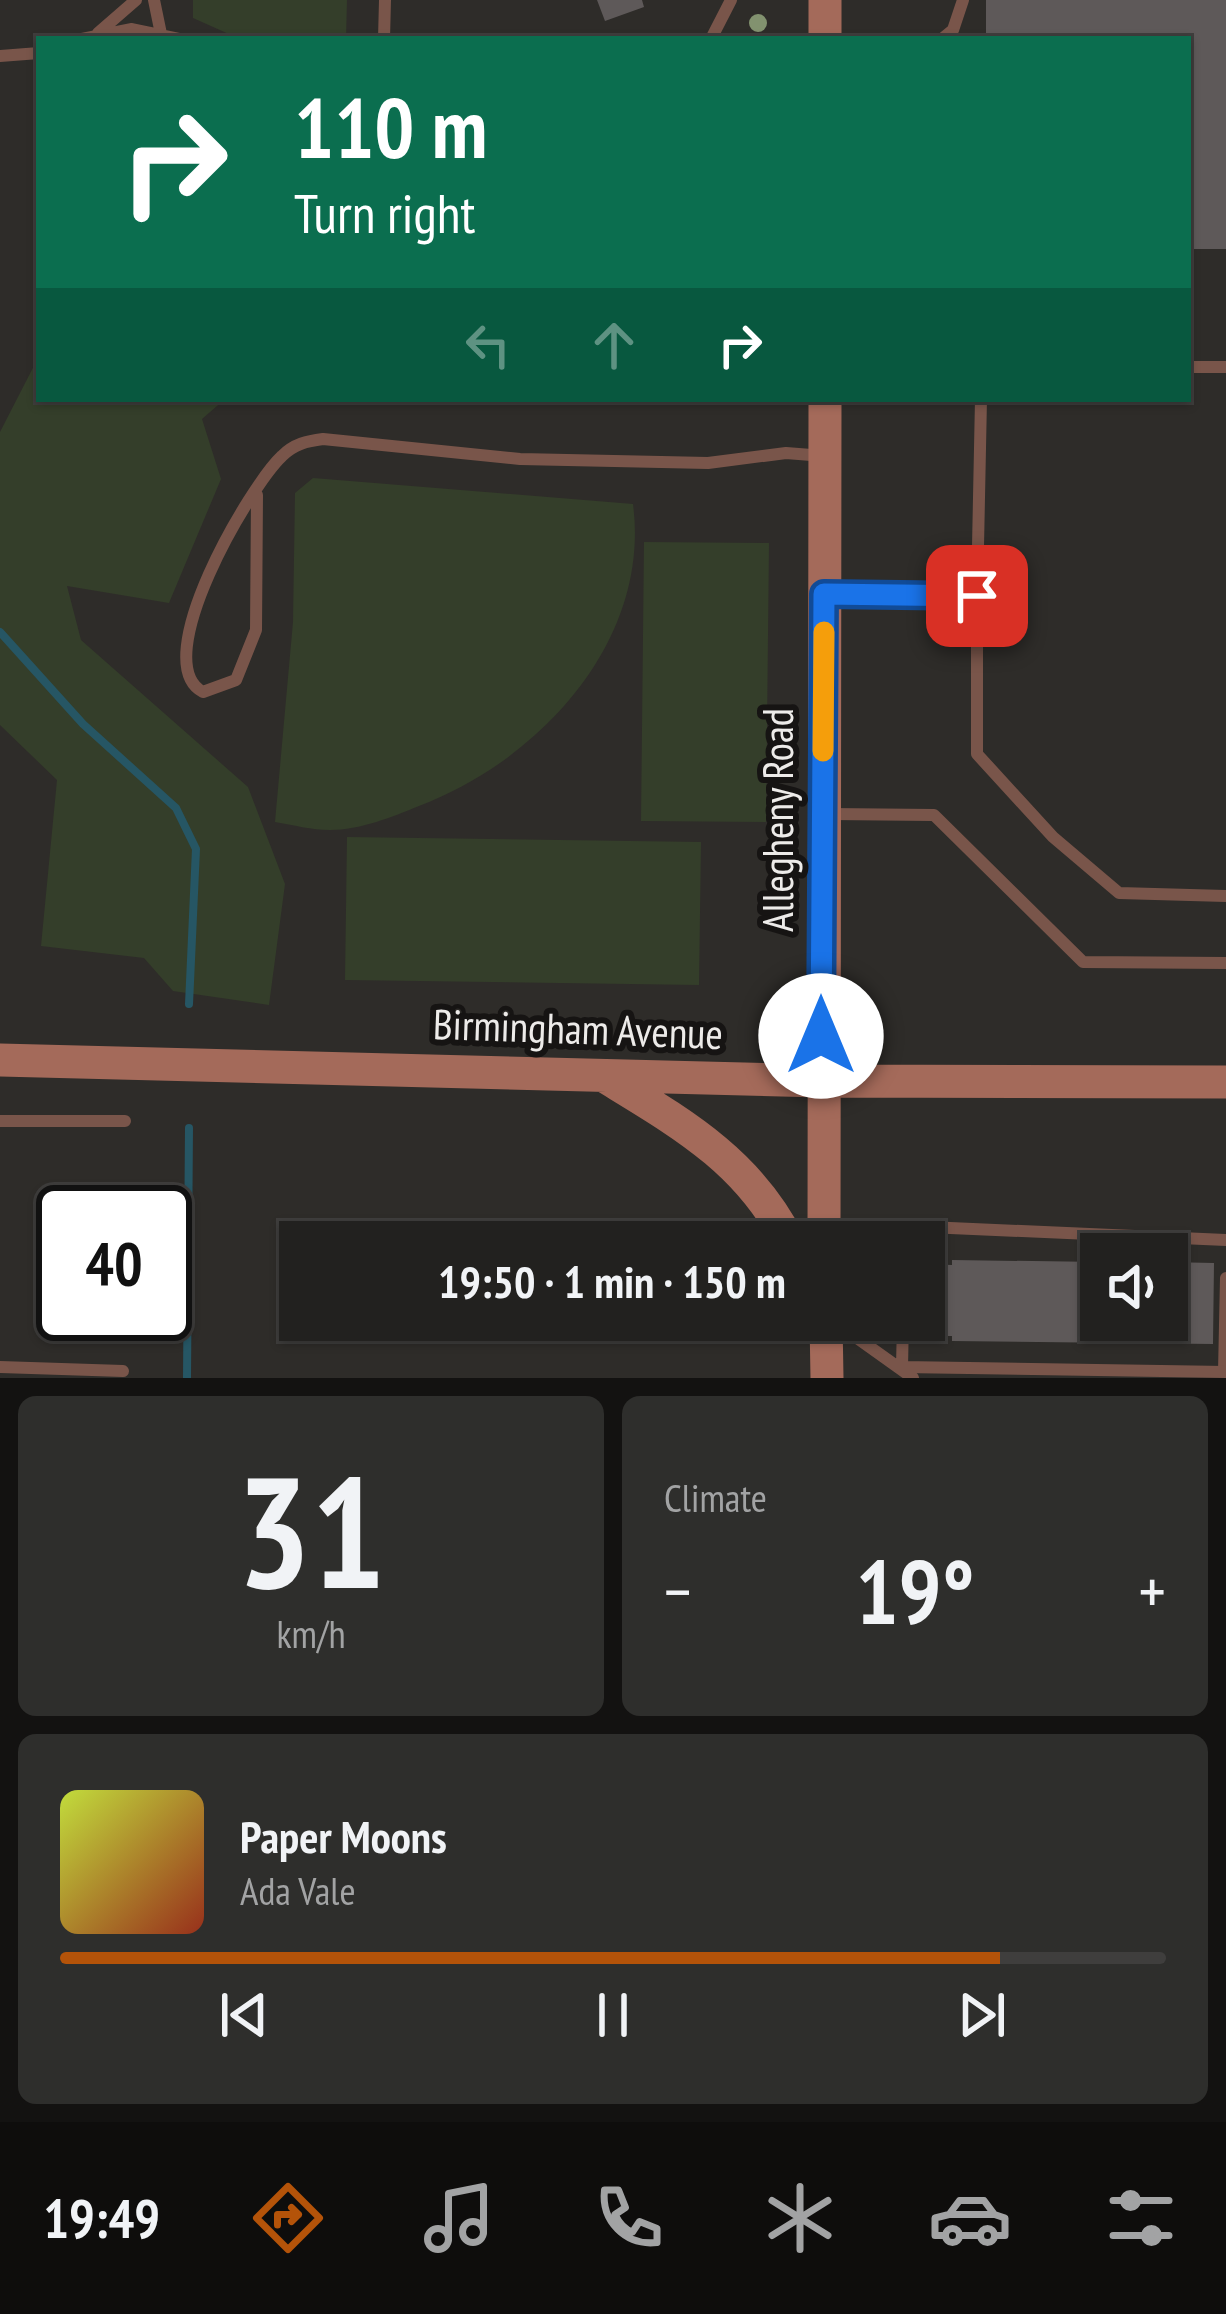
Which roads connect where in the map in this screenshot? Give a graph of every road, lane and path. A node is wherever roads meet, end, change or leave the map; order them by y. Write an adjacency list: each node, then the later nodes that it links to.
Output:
1 (136, 0): 7 (lane)
2 (154, 0): 8 (lane)
3 (385, 0): 11 (lane)
4 (730, 0): 12 (lane)
5 (825, 0): 13 (main road)
6 (963, 0): 14 (lane)
7 (97, 33): 8 (lane); 9 (lane)
8 (161, 34): 10 (lane)
9 (90, 36)
10 (169, 36)
11 (384, 36)
12 (712, 36)
13 (825, 36)
14 (946, 36)
15 (36, 53): 16 (lane)
16 (0, 56)
17 (1191, 367): 18 (lane)
18 (1226, 367)
19 (825, 402): 21 (main road, Allegheny Road)
20 (981, 402): 24 (lane)
21 (825, 456): 22 (lane); 23 (main road, Allegheny Road)
22 (256, 495): 22 (lane)
23 (824, 594): 24 (lane); 25 (main road, Allegheny Road)
24 (977, 596): 26 (lane)
25 (823, 814): 27 (lane); 30 (main road, Allegheny Road)
26 (1226, 896)
27 (1226, 963)
28 (0, 1060): 29 (main road, Birmingham Avenue)
29 (602, 1075): 30 (main road, Birmingham Avenue); 34 (main road)
30 (821, 1081): 31 (main road, Birmingham Avenue); 35 (main road, Allegheny Road)
31 (1226, 1082)
32 (0, 1121): 33 (lane)
33 (125, 1121)
34 (776, 1221)
35 (824, 1221)
36 (945, 1228): 37 (lane)
37 (1226, 1240)
38 (1226, 1278): 45 (lane)
39 (828, 1341): 46 (main road)
40 (862, 1341): 43 (lane)
41 (903, 1341): 43 (lane)
42 (0, 1367): 44 (lane)
43 (902, 1367): 45 (lane); 47 (lane)
44 (123, 1371)
45 (1225, 1372)
46 (827, 1378)
47 (913, 1378)

